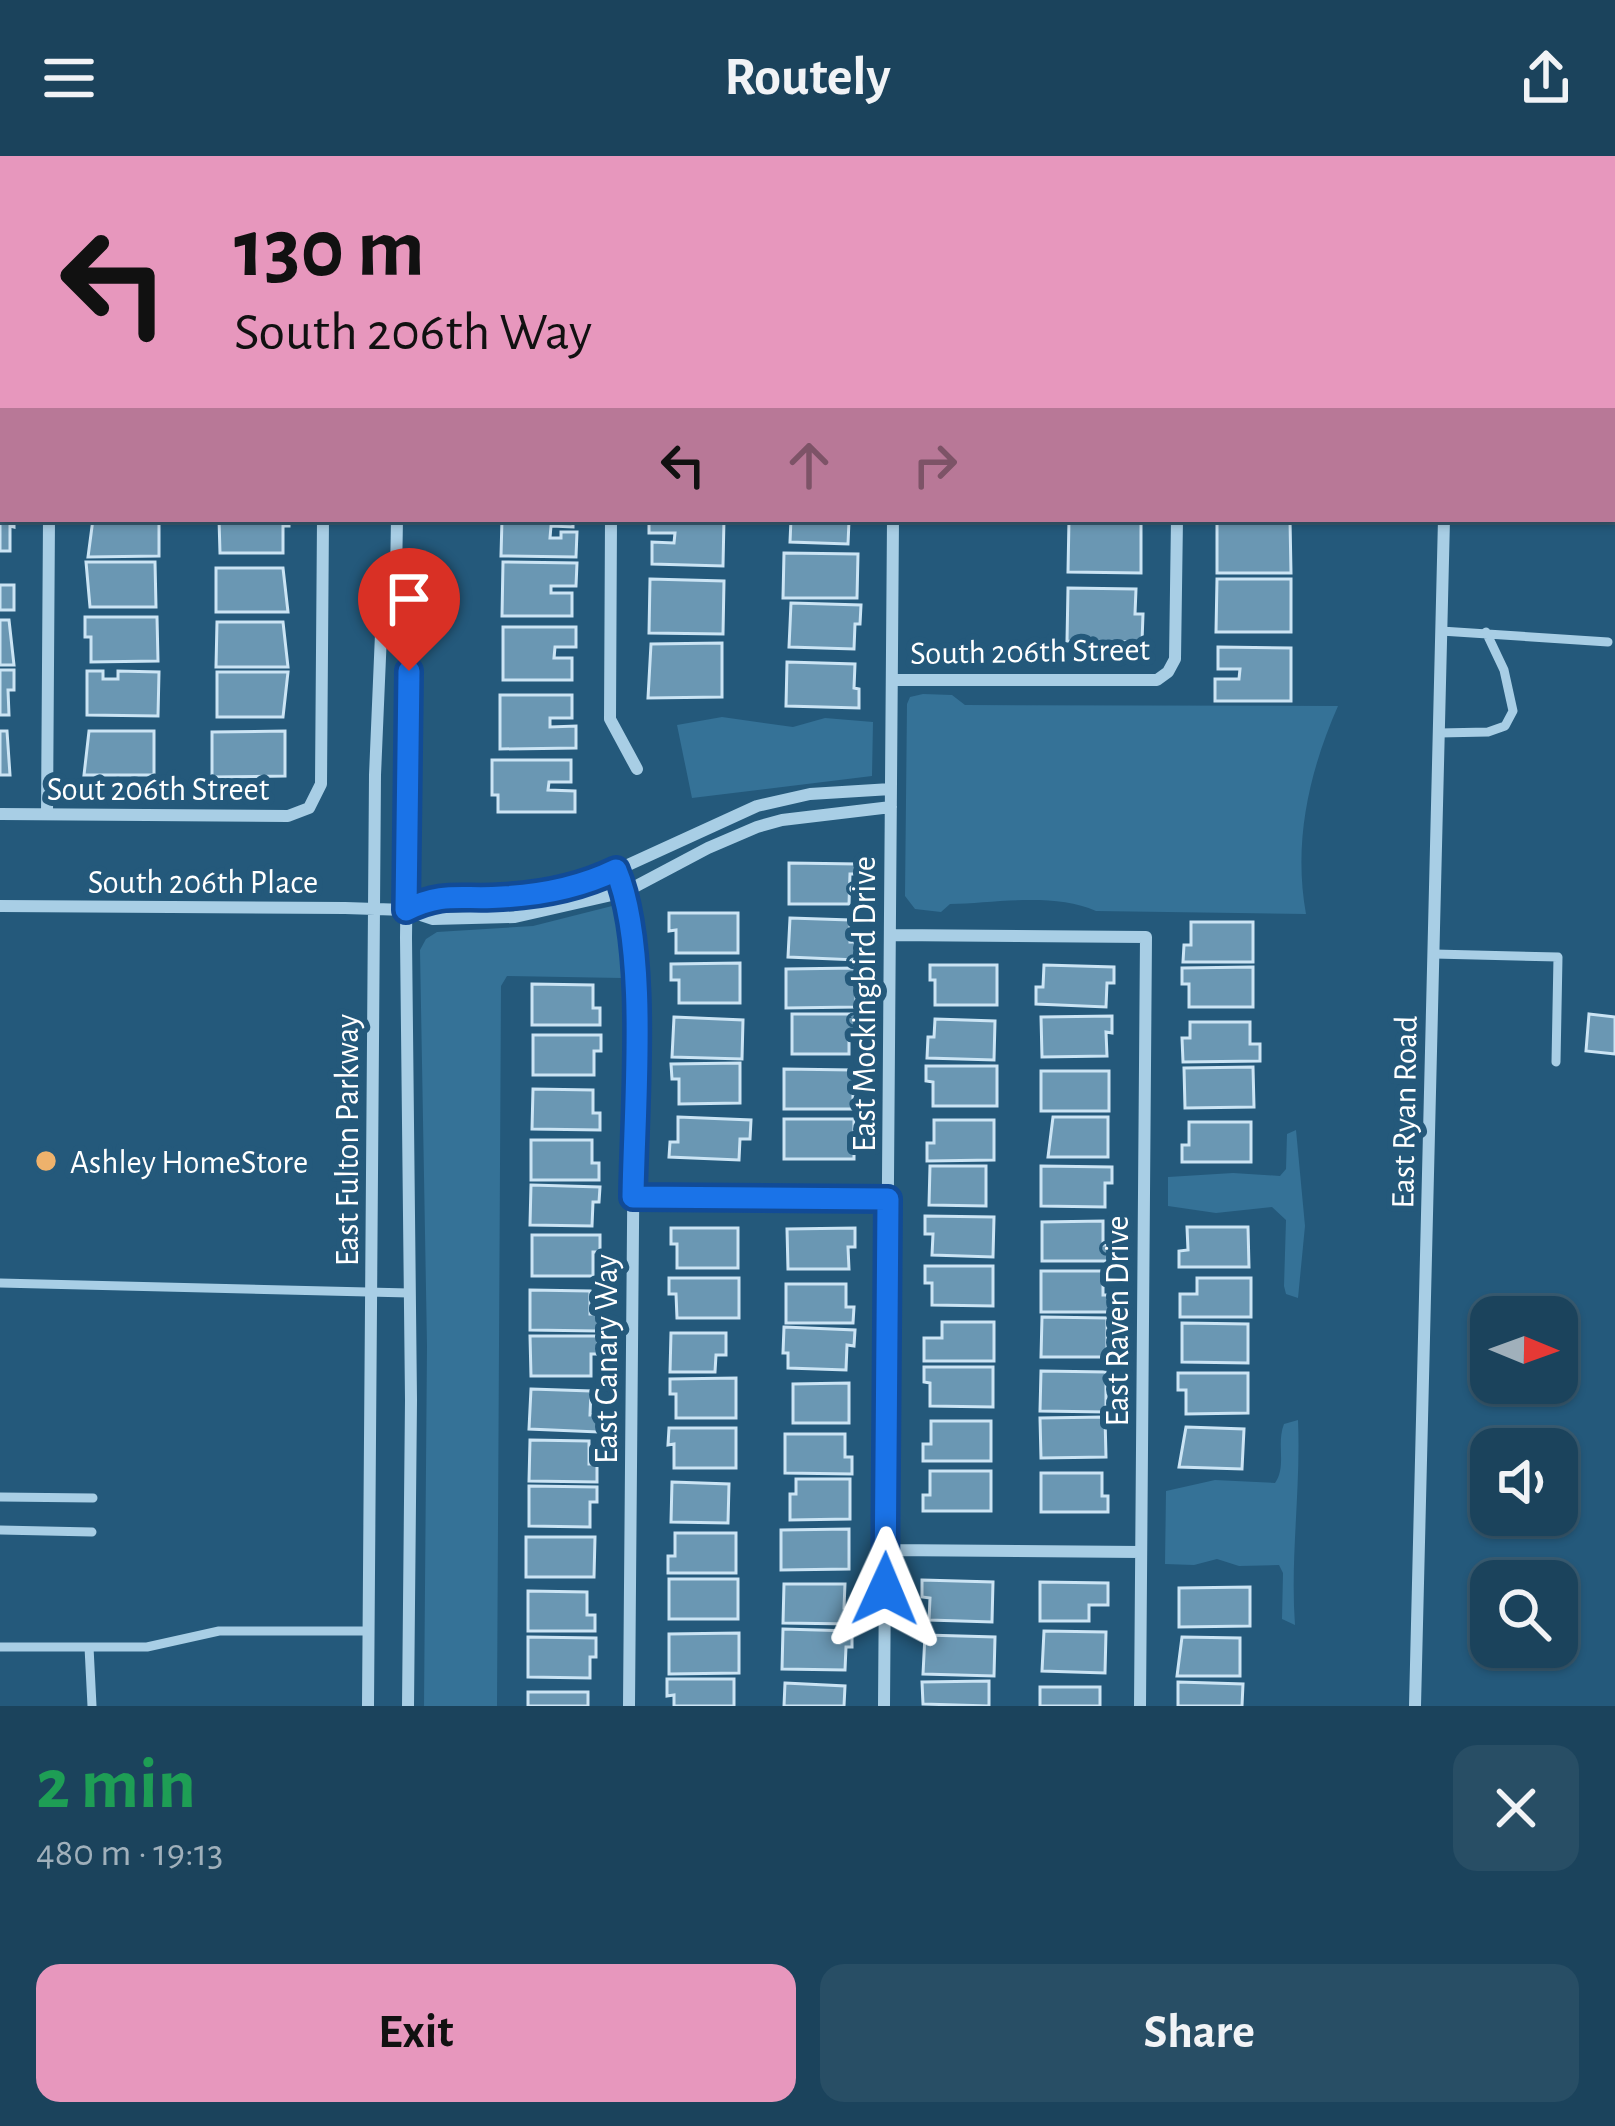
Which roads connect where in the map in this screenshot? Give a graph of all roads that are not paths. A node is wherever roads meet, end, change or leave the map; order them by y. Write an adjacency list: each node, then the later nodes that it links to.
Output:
1 (49, 522): 18 (street)
2 (323, 522): 18 (street, Sout 206th Street)
3 (397, 522): 8 (street, East Fulton Parkway)
4 (611, 522): 14 (street)
5 (893, 522): 12 (street, East Mockingbird Drive)
6 (1177, 522): 12 (street, South 206th Street)
7 (1444, 522): 9 (street, East Ryan Road)
8 (396, 576): 22 (street, East Fulton Parkway); 23 (street, East Fulton Parkway)
9 (1441, 632): 10 (lane); 13 (street, East Ryan Road)
10 (1486, 632): 11 (lane); 13 (lane)
11 (1608, 642)
12 (892, 680): 15 (street, East Mockingbird Drive)
13 (1438, 733): 25 (street, East Ryan Road)
14 (637, 769)
15 (891, 789): 16 (street, East Mockingbird Drive); 19 (street, South 206th Place)
16 (891, 807): 20 (street, South 206th Place); 24 (street, East Mockingbird Drive)
17 (0, 814): 18 (street, Sout 206th Street)
18 (47, 814)
19 (616, 870): 20 (street, East Canary Way); 23 (street, South 206th Place)
20 (625, 892): 23 (street, South 206th Place); 27 (street, East Canary Way)
21 (0, 906): 22 (street, South 206th Place)
22 (374, 910): 23 (street, South 206th Place); 30 (street, East Fulton Parkway)
23 (406, 910): 31 (street, East Fulton Parkway)
24 (890, 935): 28 (street, East Mockingbird Drive); 37 (street, East Raven Drive)
25 (1434, 954): 26 (lane); 47 (street, East Ryan Road)
26 (1556, 1062)
27 (633, 1197): 28 (street); 44 (street, East Canary Way)
28 (888, 1199): 36 (street, East Mockingbird Drive)
29 (0, 1283): 30 (lane)
30 (372, 1292): 31 (lane); 38 (street, East Fulton Parkway)
31 (409, 1294): 43 (street, East Fulton Parkway)
32 (0, 1497): 33 (lane)
33 (93, 1498)
34 (0, 1530): 35 (lane)
35 (92, 1532)
36 (886, 1550): 37 (street); 45 (street, East Mockingbird Drive)
37 (1141, 1552): 46 (street, East Raven Drive)
38 (369, 1631): 40 (lane); 42 (street, East Fulton Parkway)
39 (0, 1646): 40 (lane)
40 (89, 1647): 41 (lane)
41 (92, 1706)
42 (368, 1706)
43 (408, 1706)
44 (629, 1706)
45 (884, 1706)
46 (1140, 1706)
47 (1415, 1706)

